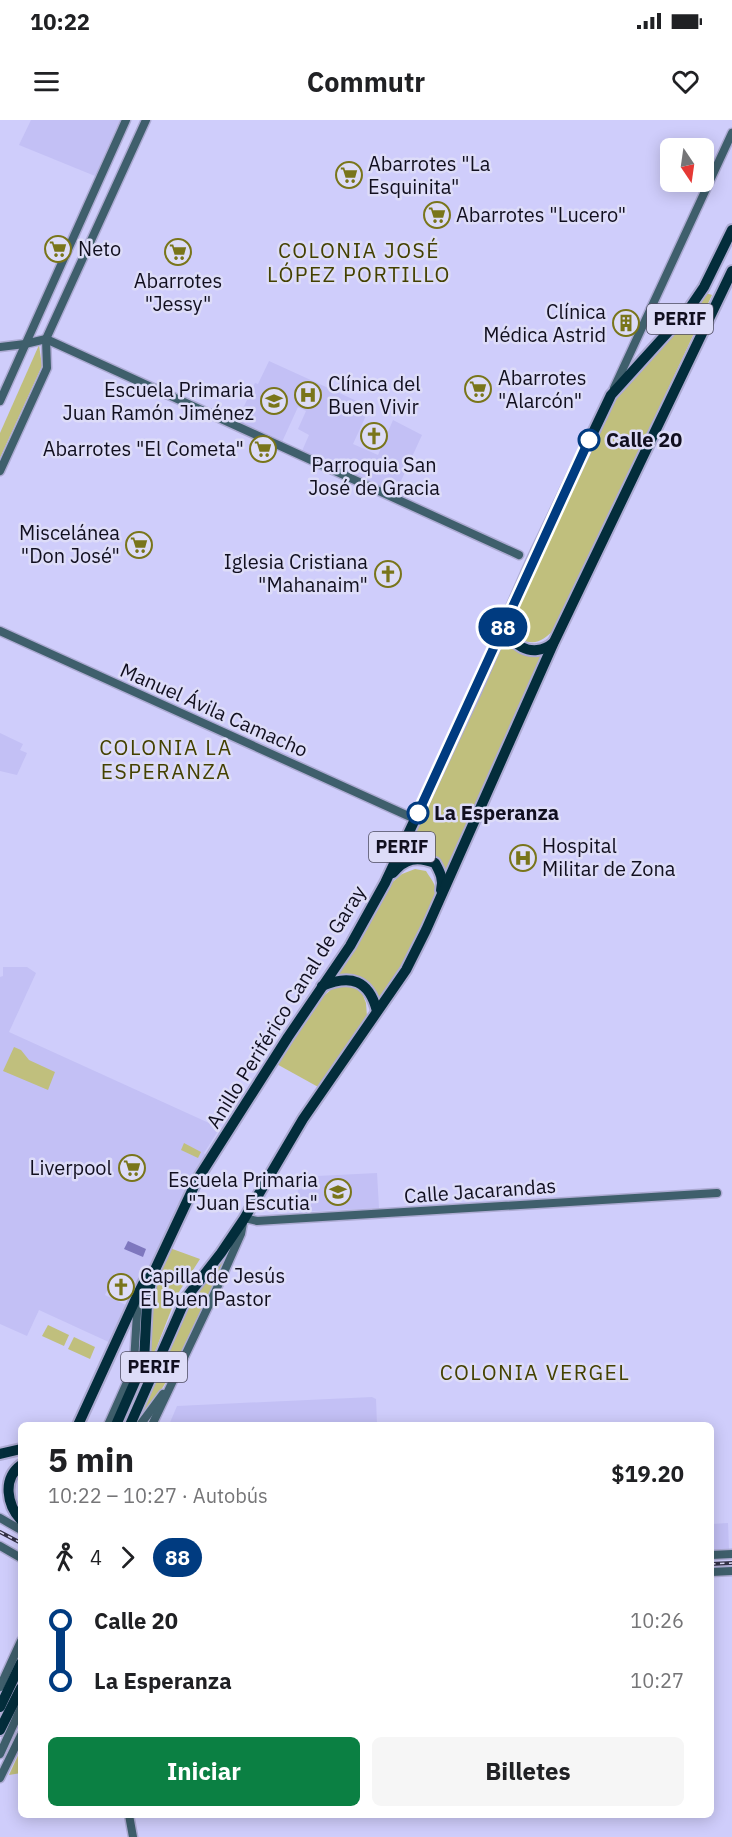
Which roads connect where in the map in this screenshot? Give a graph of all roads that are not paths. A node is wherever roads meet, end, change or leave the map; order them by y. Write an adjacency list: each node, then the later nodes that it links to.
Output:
1 (126, 120): 4 (street)
2 (146, 120): 5 (street)
3 (732, 133): 11 (street, Anillo Periférico Canal de Garay / PERIF)
4 (89, 203): 5 (street); 9 (street)
5 (105, 210): 8 (street)
6 (732, 230): 11 (highway, PERIF)
7 (732, 271): 17 (highway, PERIF)
8 (46, 339): 9 (street); 13 (street); 14 (street)
9 (25, 344): 10 (street); 12 (street)
10 (0, 347)
11 (611, 395): 15 (highway, Anillo Periférico Canal de Garay / PERIF)
12 (0, 401)
13 (0, 471)
14 (519, 555)
15 (509, 613): 17 (highway); 18 (highway, Anillo Periférico Canal de Garay / PERIF)
16 (0, 631): 18 (street, Manuel Ávila Camacho)
17 (554, 642): 20 (highway, PERIF)
18 (415, 819): 19 (highway, Anillo Periférico Canal de Garay / PERIF)
19 (385, 883): 20 (highway); 21 (highway, Anillo Periférico Canal de Garay / PERIF)
20 (439, 902): 22 (highway, PERIF)
21 (322, 986): 22 (highway); 25 (highway, Anillo Periférico Canal de Garay / PERIF)
22 (377, 1011): 24 (highway, PERIF)
23 (717, 1193): 24 (street, Calle Jacarandas)
24 (245, 1219): 27 (street); 31 (highway, PERIF)
25 (152, 1276): 26 (highway); 30 (highway, PERIF)
26 (138, 1294): 28 (highway); 29 (street)
27 (179, 1371): 32 (street); 33 (street)
28 (79, 1422)
29 (109, 1422)
30 (117, 1422)
31 (131, 1422)
32 (142, 1422)
33 (154, 1422)
34 (18, 1450): 35 (highway)
35 (0, 1454)
36 (18, 1467): 37 (highway)
37 (18, 1516)
38 (0, 1518): 39 (street)
39 (18, 1528)
40 (0, 1546): 43 (street)
41 (732, 1554): 42 (street)
42 (714, 1555)
43 (18, 1556)
44 (732, 1570): 45 (street)
45 (714, 1572)
46 (18, 1648): 48 (street)
47 (18, 1668): 50 (highway)
48 (0, 1687)
49 (18, 1694): 52 (highway)
50 (0, 1707)
51 (18, 1715): 54 (street)
52 (0, 1729)
53 (18, 1741): 55 (street)
54 (0, 1754)
55 (0, 1778)
56 (130, 1818): 57 (street)
57 (133, 1837)

